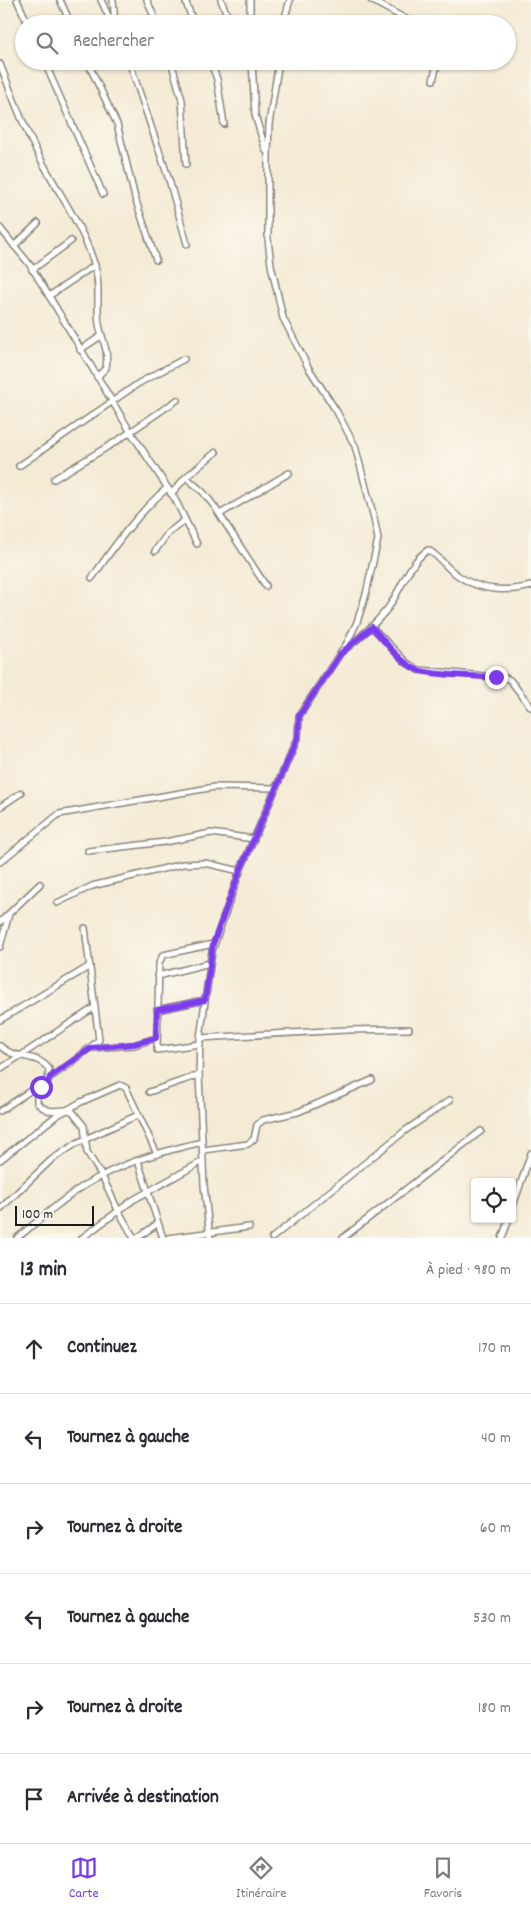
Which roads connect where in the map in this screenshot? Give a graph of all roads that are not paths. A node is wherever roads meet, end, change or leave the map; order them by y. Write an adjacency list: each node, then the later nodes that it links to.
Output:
1 (17, 0): 11 (street)
2 (60, 0): 12 (street)
3 (101, 0): 13 (street)
4 (113, 0): 14 (street)
5 (147, 0): 15 (street)
6 (185, 0): 16 (street)
7 (221, 0): 17 (street)
8 (250, 0): 18 (street)
9 (290, 0): 19 (street)
10 (371, 0): 20 (street)
11 (24, 15)
12 (67, 15)
13 (109, 15)
14 (114, 15)
15 (153, 15)
16 (191, 15)
17 (227, 15)
18 (250, 15)
19 (286, 15)
20 (398, 15)
21 (0, 64): 41 (street)
22 (48, 70): 34 (street)
23 (92, 70): 40 (street)
24 (132, 70): 38 (street)
25 (174, 70): 33 (street)
26 (214, 70): 31 (street)
27 (252, 70): 32 (street)
28 (278, 70): 32 (street)
29 (436, 70): 30 (street)
30 (433, 80)
31 (224, 124)
32 (268, 156): 66 (street)
33 (186, 164)
34 (103, 194)
35 (38, 223): 39 (street)
36 (0, 228): 39 (street)
37 (71, 241): 42 (street)
38 (187, 244)
39 (14, 246): 42 (street)
40 (156, 260)
41 (95, 265): 43 (street); 44 (street)
42 (32, 270): 43 (street)
43 (49, 296): 45 (street)
44 (101, 336): 45 (street); 47 (street)
45 (80, 350): 47 (street)
46 (184, 359): 49 (street)
47 (96, 376): 49 (street)
48 (177, 400): 50 (street)
49 (111, 401): 50 (street); 52 (street)
50 (130, 432): 55 (street); 56 (street)
51 (216, 452): 54 (street)
52 (19, 466)
53 (290, 474): 58 (street)
54 (186, 477): 57 (street); 58 (street)
55 (54, 479)
56 (167, 488): 57 (street); 62 (street)
57 (171, 494): 59 (street)
58 (220, 514): 63 (street)
59 (185, 520): 60 (street); 61 (street)
60 (197, 544)
61 (155, 551)
62 (92, 578)
63 (266, 586)
64 (531, 586): 65 (street)
65 (372, 627): 66 (street); 67 (street)
66 (340, 654): 68 (street)
67 (531, 707)
68 (276, 788): 71 (street); 73 (street)
69 (21, 793): 70 (street)
70 (0, 807)
71 (254, 839): 72 (street); 74 (street)
72 (88, 851)
73 (0, 862)
74 (240, 871): 76 (street); 80 (street)
75 (40, 884): 77 (street)
76 (57, 903)
77 (10, 913): 78 (street); 81 (street)
78 (0, 922)
79 (85, 928): 83 (street)
80 (213, 944): 82 (street); 84 (street)
81 (0, 947)
82 (210, 963): 84 (street); 85 (street)
83 (90, 966): 86 (street); 88 (street)
84 (158, 976): 87 (street)
85 (205, 1000): 87 (street); 91 (street)
86 (96, 1008): 93 (street); 94 (street)
87 (157, 1010): 90 (street)
88 (0, 1020)
89 (409, 1029): 91 (street)
90 (156, 1038): 91 (street); 93 (street)
91 (200, 1041): 96 (street)
92 (0, 1046): 94 (street)
93 (91, 1048): 97 (street)
94 (18, 1057): 95 (street); 97 (street)
95 (0, 1069)
96 (199, 1075): 99 (street); 106 (street)
97 (50, 1077): 101 (street); 102 (street)
98 (372, 1080): 107 (street)
99 (149, 1092)
100 (450, 1100): 128 (street)
101 (67, 1110): 103 (street); 105 (street); 110 (street)
102 (0, 1111)
103 (138, 1115): 105 (street); 108 (street)
104 (481, 1131): 129 (street)
105 (86, 1140): 113 (street); 116 (street)
106 (202, 1142): 107 (street); 108 (street)
107 (203, 1150): 112 (street)
108 (157, 1154): 111 (street)
109 (531, 1156): 115 (street)
110 (0, 1160)
111 (138, 1161): 113 (street); 114 (street)
112 (203, 1161): 114 (street); 121 (street)
113 (102, 1176): 117 (street); 122 (street)
114 (149, 1190): 117 (street); 119 (street)
115 (516, 1198)
116 (0, 1209)
117 (118, 1210): 123 (street); 124 (street)
118 (508, 1223): 130 (street)
119 (157, 1224): 124 (street); 125 (street)
120 (249, 1227): 121 (street)
121 (209, 1232): 126 (street); 127 (street)
122 (17, 1238)
123 (82, 1238)
124 (136, 1238)
125 (163, 1238)
126 (168, 1238)
127 (210, 1238)
128 (272, 1238)
129 (343, 1238)
130 (502, 1238)

